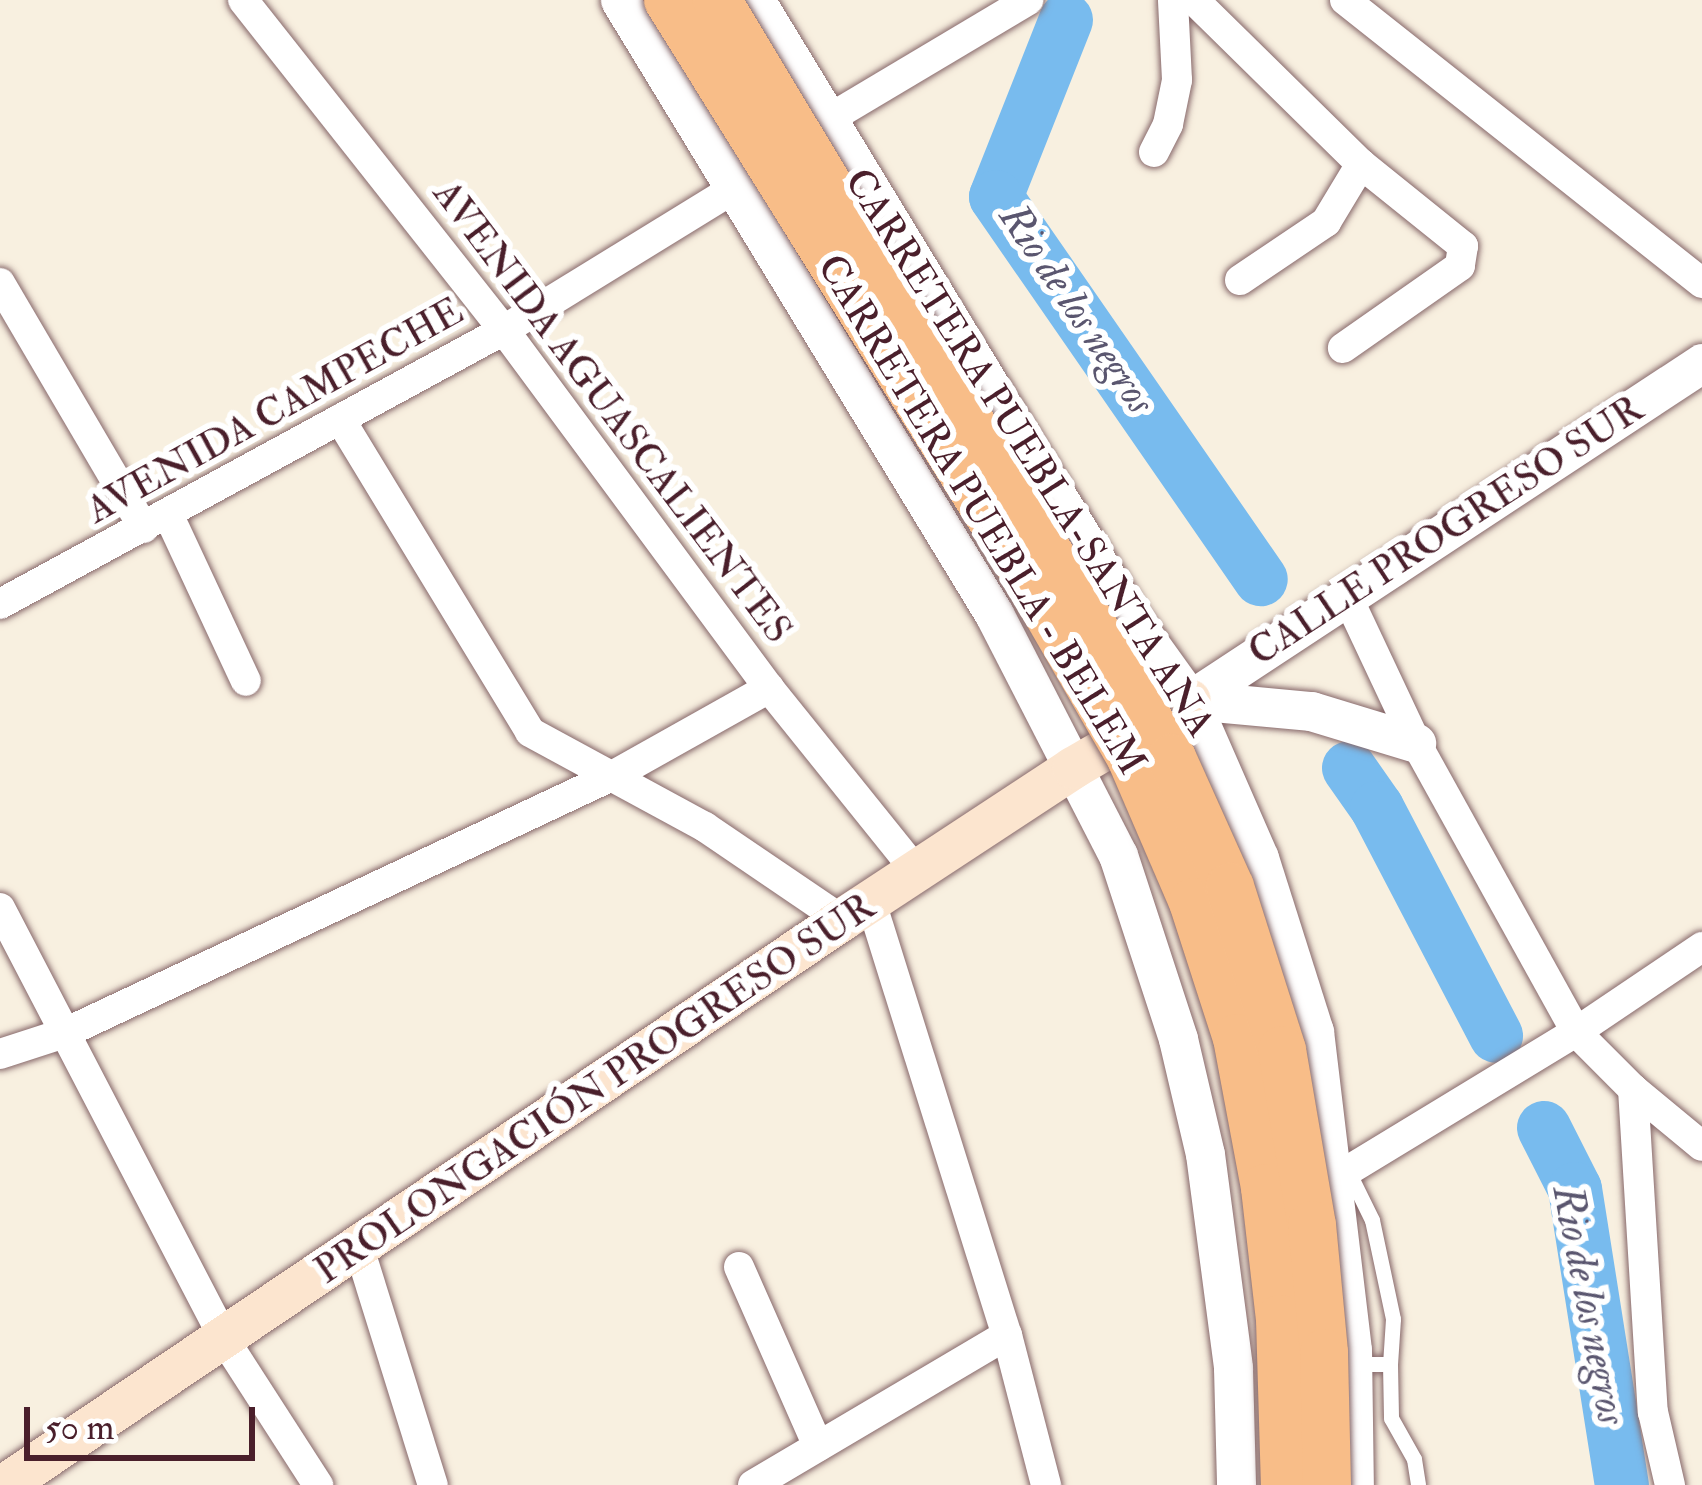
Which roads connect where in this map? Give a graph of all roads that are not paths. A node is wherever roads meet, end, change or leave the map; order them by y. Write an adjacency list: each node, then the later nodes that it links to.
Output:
1 (243, 0): 17 (street, AVENIDA AGUASCALIENTES)
2 (620, 0): 13 (street, CARRETERA PUEBLA - BELEM)
3 (668, 0): 62 (main road, CARRETERA PUEBLA - BELEM, bridge)
4 (717, 0): 63 (main road, CARRETERA PUEBLA - BELEM, bridge)
5 (754, 0): 10 (street, CARRETERA PUEBLA-SANTA ANA)
6 (1028, 0): 10 (street, AVENIDA CAMPECHE)
7 (1173, 0): 11 (street)
8 (1195, 0): 12 (street)
9 (1345, 0): 16 (street)
10 (824, 120): 13 (street, AVENIDA CAMPECHE); 21 (street, CARRETERA PUEBLA-SANTA ANA)
11 (1154, 152)
12 (1361, 164): 14 (street); 18 (street)
13 (738, 189): 17 (street, AVENIDA CAMPECHE); 22 (street, CARRETERA PUEBLA - BELEM)
14 (1240, 280)
15 (0, 283): 23 (street)
16 (1702, 283)
17 (504, 330): 20 (street, AVENIDA CAMPECHE); 30 (street, AVENIDA AGUASCALIENTES)
18 (1343, 348)
19 (1702, 362): 24 (street, CALLE PROGRESO SUR)
20 (340, 419): 23 (street, AVENIDA CAMPECHE); 34 (street)
21 (1032, 458): 22 (street); 26 (street, CARRETERA PUEBLA-SANTA ANA)
22 (936, 518): 27 (street, CARRETERA PUEBLA - BELEM)
23 (156, 521): 25 (street, AVENIDA CAMPECHE); 28 (street)
24 (1346, 594): 31 (street, CALLE PROGRESO SUR); 32 (street)
25 (0, 604)
26 (1131, 618): 29 (street); 31 (street, CARRETERA PUEBLA-SANTA ANA)
27 (1017, 656): 29 (street); 33 (street, CARRETERA PUEBLA - BELEM)
28 (246, 681)
29 (1112, 686): 31 (street); 33 (street)
30 (769, 688): 34 (street); 38 (street, AVENIDA AGUASCALIENTES)
31 (1190, 700): 32 (street); 33 (main road, PROLONGACIÓN PROGRESO SUR); 35 (street); 36 (street, CARRETERA PUEBLA-SANTA ANA)
32 (1416, 743): 42 (street)
33 (1073, 768): 35 (street); 37 (street, CARRETERA PUEBLA - BELEM); 38 (main road, PROLONGACIÓN PROGRESO SUR)
34 (614, 775): 40 (street); 43 (street)
35 (1149, 782): 36 (street); 37 (street)
36 (1231, 795): 48 (street, CARRETERA PUEBLA-SANTA ANA)
37 (1118, 855): 47 (street, CARRETERA PUEBLA - BELEM)
38 (917, 872): 40 (main road, PROLONGACIÓN PROGRESO SUR)
39 (0, 908): 43 (street)
40 (856, 911): 49 (main road, PROLONGACIÓN PROGRESO SUR); 51 (street)
41 (1702, 947): 42 (street)
42 (1576, 1032): 45 (street); 48 (street)
43 (65, 1033): 44 (street); 52 (street)
44 (0, 1054)
45 (1633, 1089): 46 (street); 66 (street)
46 (1702, 1145)
47 (1205, 1154): 48 (street); 54 (street, CARRETERA PUEBLA - BELEM)
48 (1341, 1175): 53 (street, CARRETERA PUEBLA-SANTA ANA)
49 (358, 1248): 52 (main road, PROLONGACIÓN PROGRESO SUR); 58 (street)
50 (739, 1267): 55 (street)
51 (1007, 1335): 55 (street); 60 (street)
52 (224, 1340): 56 (main road, PROLONGACIÓN PROGRESO SUR); 57 (street)
53 (1365, 1359): 54 (street); 64 (street, CARRETERA PUEBLA-SANTA ANA); 65 (lane)
54 (1233, 1368): 61 (street, CARRETERA PUEBLA - BELEM)
55 (818, 1446): 59 (street)
56 (5, 1485)
57 (318, 1485)
58 (433, 1485)
59 (753, 1485)
60 (1046, 1485)
61 (1236, 1485)
62 (1285, 1485)
63 (1327, 1485)
64 (1354, 1485)
65 (1418, 1485)
66 (1670, 1485)

